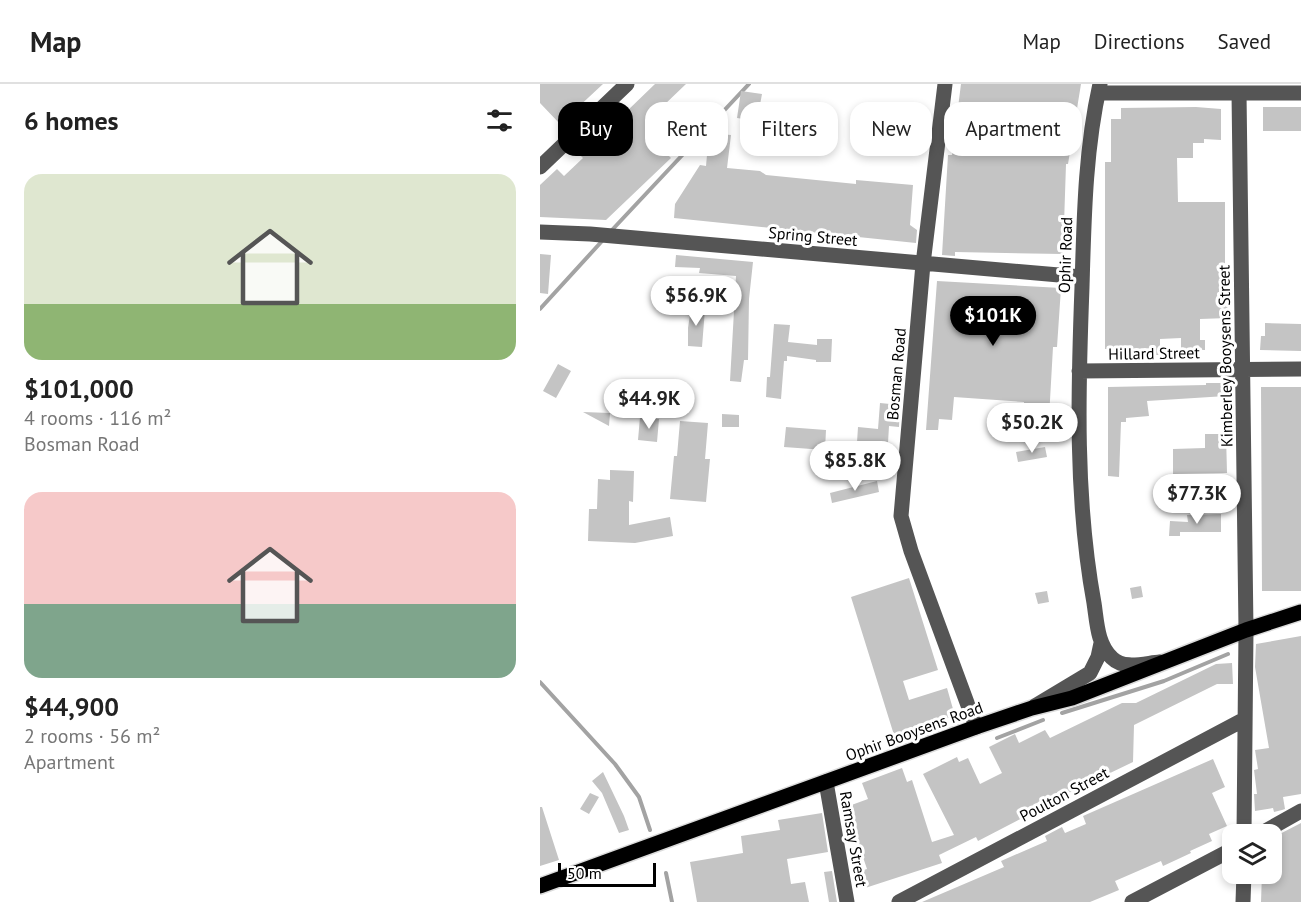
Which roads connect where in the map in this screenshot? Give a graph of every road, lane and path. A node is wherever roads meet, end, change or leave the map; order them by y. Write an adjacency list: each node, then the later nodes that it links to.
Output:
1 (627, 84): 6 (street)
2 (945, 84): 8 (street, Bosman Road)
3 (1099, 89): 4 (street); 9 (street, Ophir Road)
4 (1239, 93): 5 (street); 11 (street, Kimberley Booysens Street)
5 (1301, 93)
6 (540, 167)
7 (540, 232): 8 (street, Spring Street)
8 (923, 264): 9 (street, Spring Street); 19 (street, Bosman Road)
9 (1082, 277): 12 (street, Ophir Road)
10 (1301, 369): 11 (street, Hillard Street)
11 (1243, 370): 12 (street, Hillard Street); 14 (street, Kimberley Booysens Street)
12 (1079, 371): 15 (street, Ophir Road)
13 (1301, 612): 14 (main road, Ophir Booysens Road)
14 (1246, 630): 16 (main road, Ophir Booysens Road); 18 (street, Kimberley Booysens Street)
15 (1101, 643): 16 (street); 17 (street)
16 (1168, 662): 17 (main road, Ophir Booysens Road)
17 (1032, 708): 19 (main road, Ophir Booysens Road)
18 (1245, 719): 22 (street, Kimberley Booysens Street); 28 (street, Poulton Street)
19 (976, 727): 20 (main road, Ophir Booysens Road)
20 (826, 782): 26 (main road, Ophir Booysens Road); 27 (street, Ramsay Street)
21 (1301, 811): 23 (street)
22 (1244, 824)
23 (1278, 824)
24 (1222, 855): 29 (street)
25 (1244, 884): 30 (street)
26 (540, 886)
27 (847, 902)
28 (899, 902)
29 (1132, 902)
30 (1243, 902)

